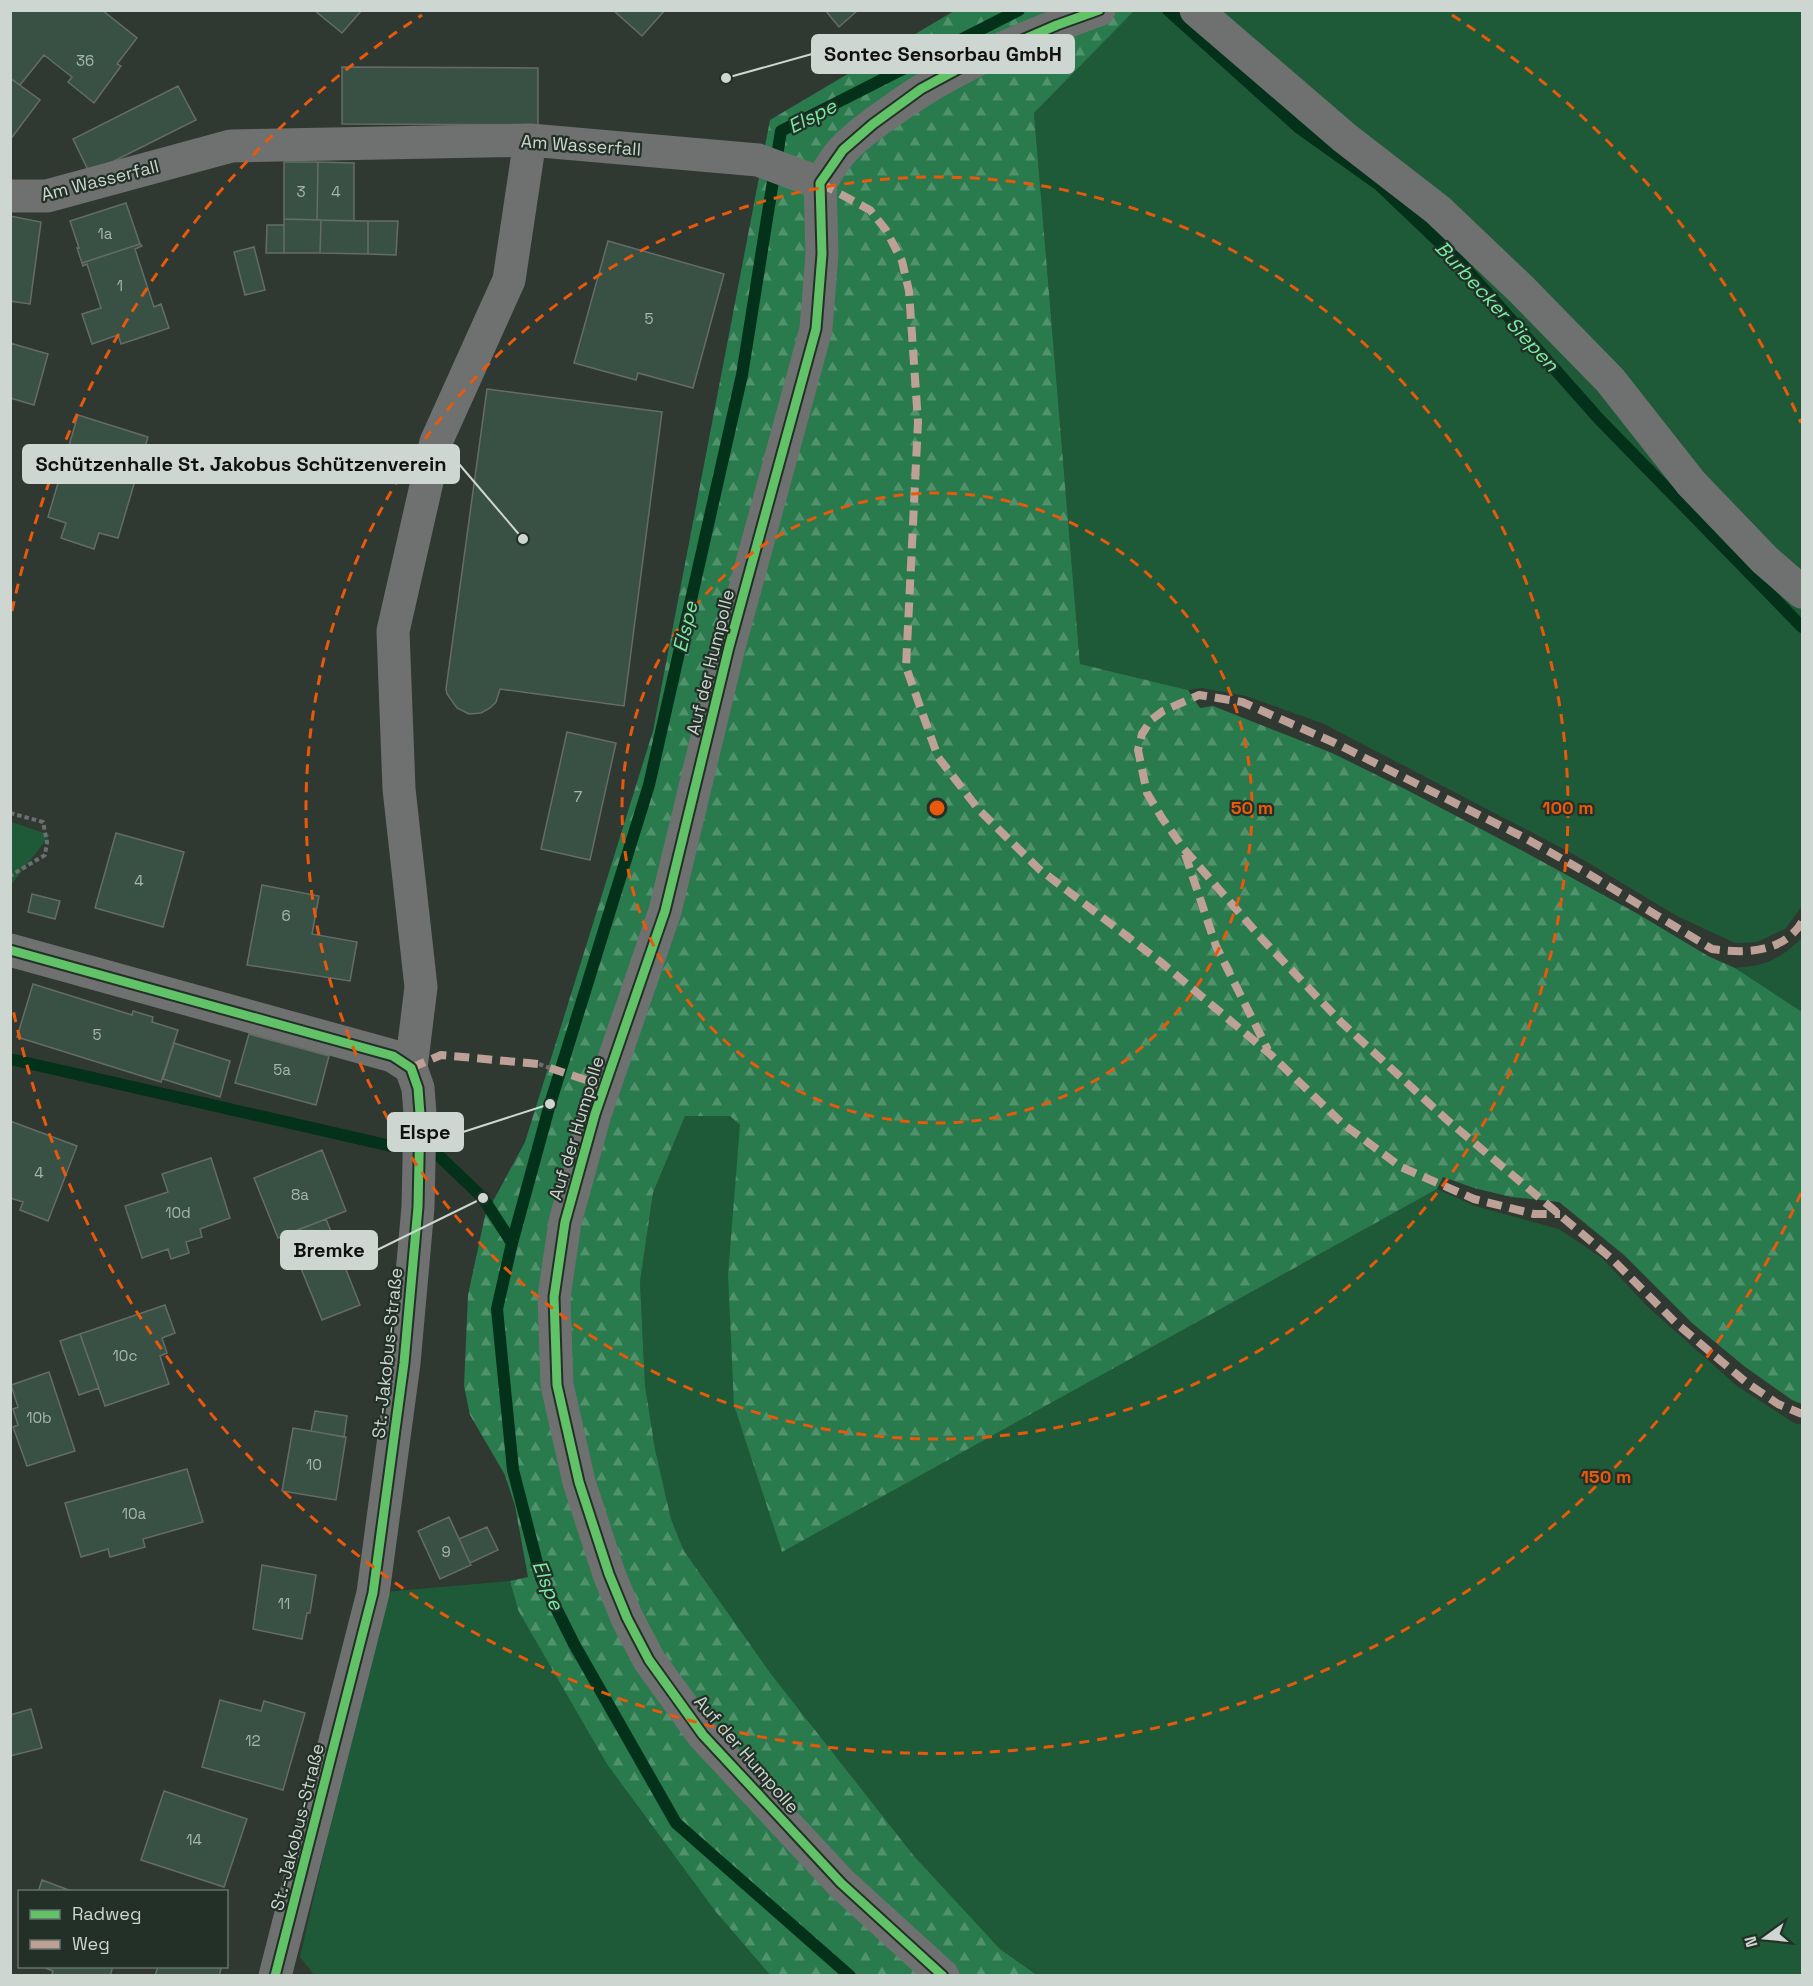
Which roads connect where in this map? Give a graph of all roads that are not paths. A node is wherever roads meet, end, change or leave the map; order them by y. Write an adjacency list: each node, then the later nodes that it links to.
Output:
1 (1099, 10): 4 (street)
2 (1196, 10): 6 (street)
3 (530, 140): 4 (street, Am Wasserfall); 5 (street, Am Wasserfall); 8 (street)
4 (807, 178): 10 (street, Auf der Humpolle)
5 (10, 196)
6 (1803, 592)
7 (10, 950): 8 (street)
8 (411, 1068): 9 (street, St.-Jakobus-Straße)
9 (275, 1976)
10 (943, 1976)

